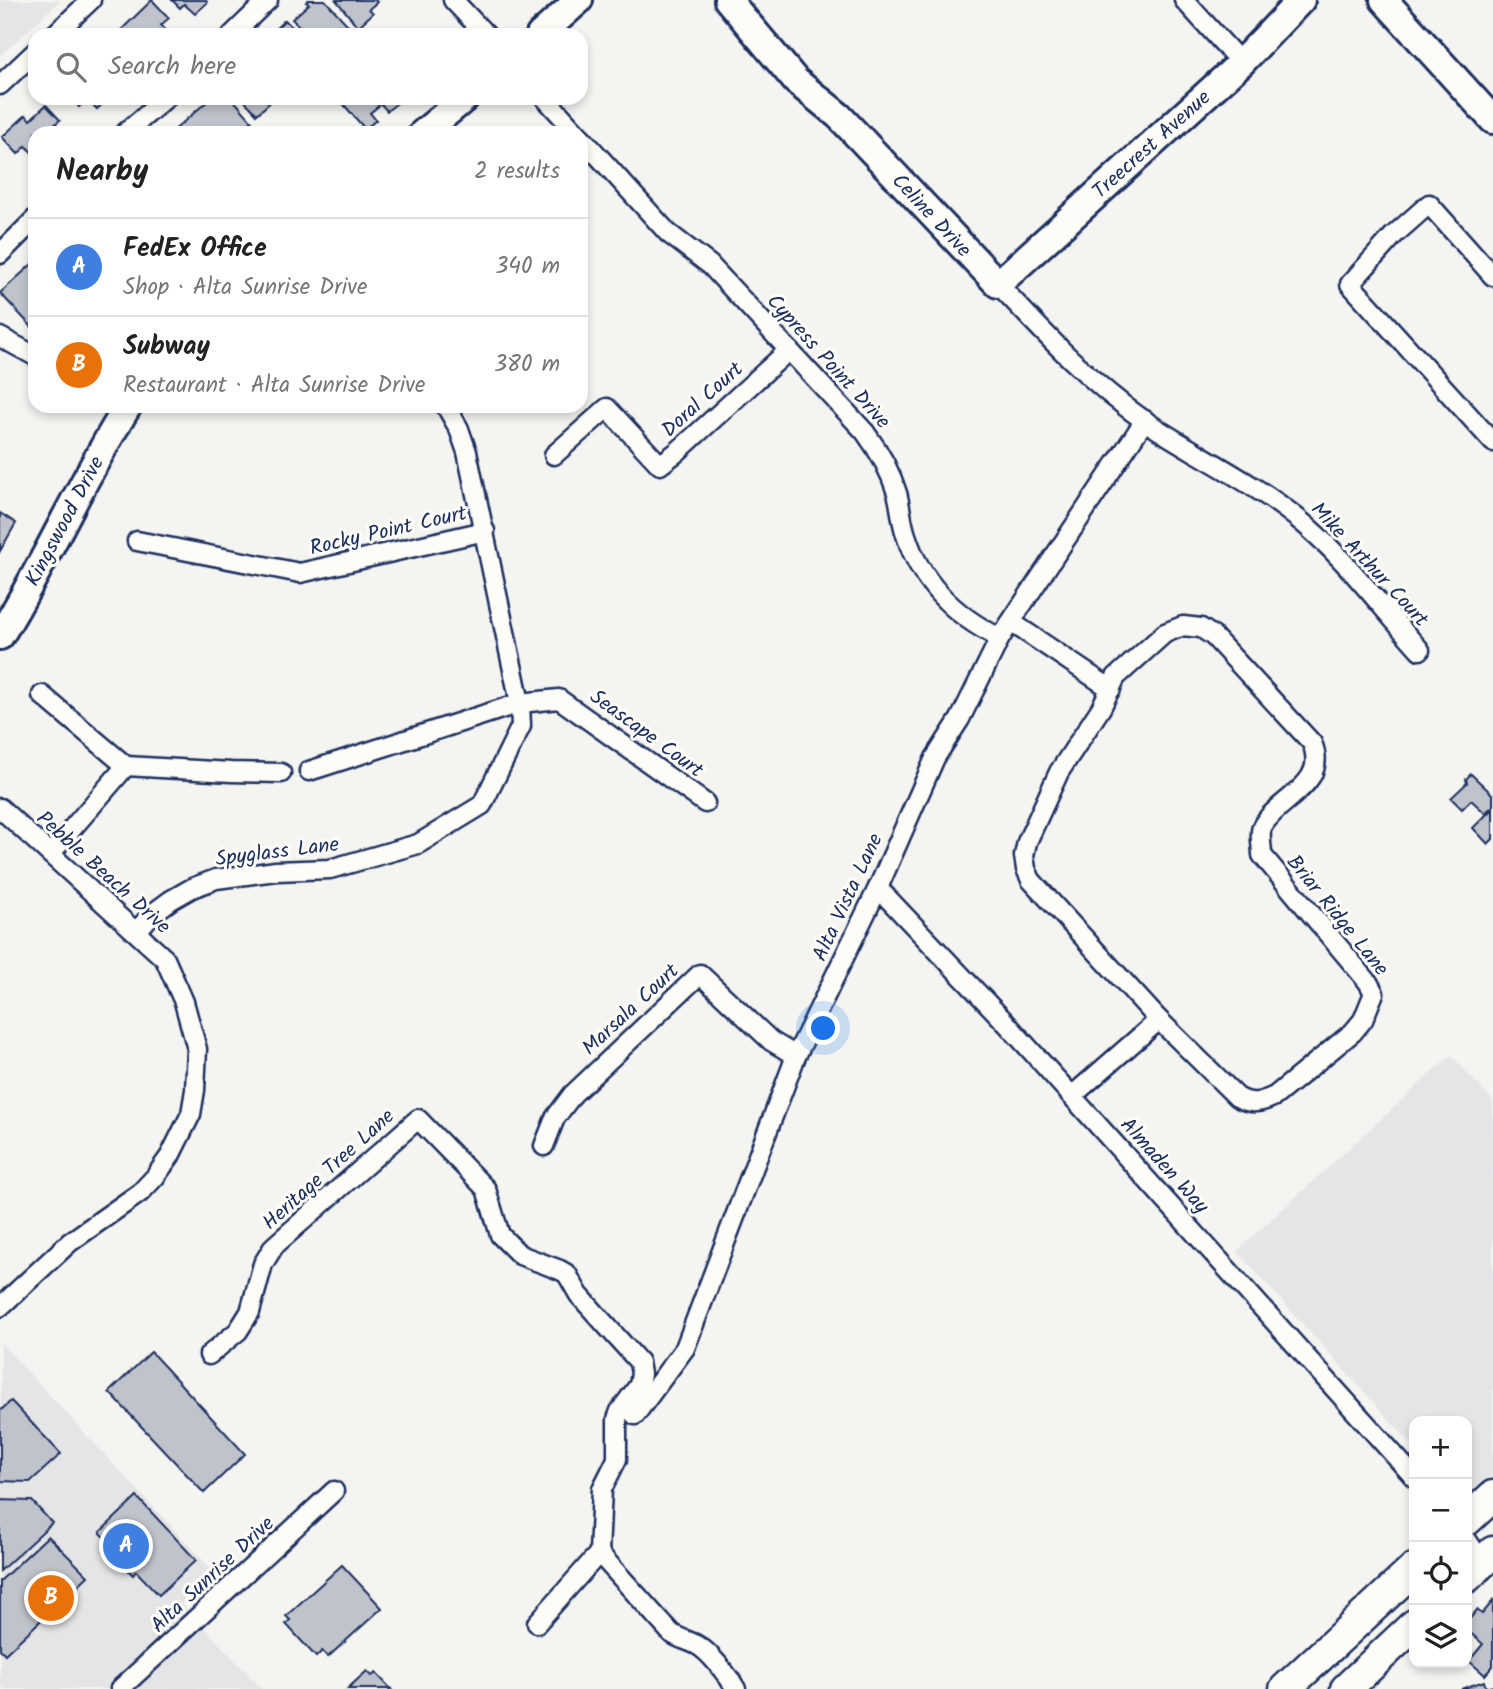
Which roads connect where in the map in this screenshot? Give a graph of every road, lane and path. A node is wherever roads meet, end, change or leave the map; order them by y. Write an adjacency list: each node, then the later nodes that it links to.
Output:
1 (91, 0): 9 (street)
2 (268, 0): 10 (street)
3 (453, 0): 11 (street)
4 (579, 0): 12 (street)
5 (728, 0): 27 (street, Celine Drive)
6 (1184, 0): 14 (street)
7 (1301, 0): 14 (street, Treecrest Avenue)
8 (1384, 0): 19 (street)
9 (61, 28)
10 (239, 28)
11 (479, 28)
12 (548, 28)
13 (28, 59): 15 (street)
14 (1241, 63): 27 (street, Treecrest Avenue)
15 (0, 85)
16 (158, 105): 20 (street)
17 (457, 105): 21 (street)
18 (551, 105): 22 (street)
19 (1491, 113)
20 (133, 126)
21 (431, 126)
22 (571, 126)
23 (588, 145): 29 (street, Cypress Point Drive)
24 (28, 226): 25 (street)
25 (0, 254)
26 (1493, 276): 34 (street)
27 (998, 284): 33 (street, Celine Drive)
28 (0, 337): 30 (street)
29 (789, 350): 35 (street, Doral Court); 40 (street, Cypress Point Drive)
30 (28, 352)
31 (122, 413): 39 (street, Kingswood Drive)
32 (450, 413): 36 (street, Spyglass Lane)
33 (1145, 421): 38 (street, Alta Vista Lane); 41 (street, Mike Arthur Court)
34 (1493, 442)
35 (554, 455)
36 (485, 531): 37 (street, Rocky Point Court); 44 (street, Spyglass Lane)
37 (137, 541)
38 (1011, 622): 40 (street, Alta Vista Lane); 42 (street)
39 (0, 636)
40 (1000, 638): 51 (street, Alta Vista Lane)
41 (1420, 650)
42 (1111, 689): 53 (street, Briar Ridge Lane); 53 (street, Briar Ridge Lane)
43 (42, 695): 45 (street)
44 (520, 703): 46 (street); 48 (street, Seascape Court); 52 (street, Spyglass Lane)
45 (126, 766): 47 (street); 50 (street)
46 (309, 771)
47 (281, 773)
48 (705, 803)
49 (0, 808): 50 (street, Pebble Beach Drive)
50 (51, 853): 52 (street, Pebble Beach Drive)
51 (878, 888): 54 (street, Alta Vista Lane); 55 (street, Almaden Way)
52 (137, 931): 57 (street, Pebble Beach Drive)
53 (1159, 1020): 55 (street)
54 (796, 1056): 56 (street, Marsala Court); 59 (street, Alta Vista Lane)
55 (1072, 1096): 60 (street, Almaden Way)
56 (544, 1146)
57 (0, 1307)
58 (209, 1355): 64 (street, Heritage Tree Lane)
59 (635, 1415)
60 (1409, 1471)
61 (334, 1491): 68 (street, Alta Sunrise Drive)
62 (1493, 1496): 63 (main road)
63 (1472, 1515)
64 (599, 1553): 66 (street); 69 (street)
65 (1409, 1574): 70 (main road)
66 (537, 1623)
67 (1409, 1630): 71 (main road)
68 (120, 1689)
69 (736, 1689)
70 (1285, 1689)
71 (1346, 1689)

